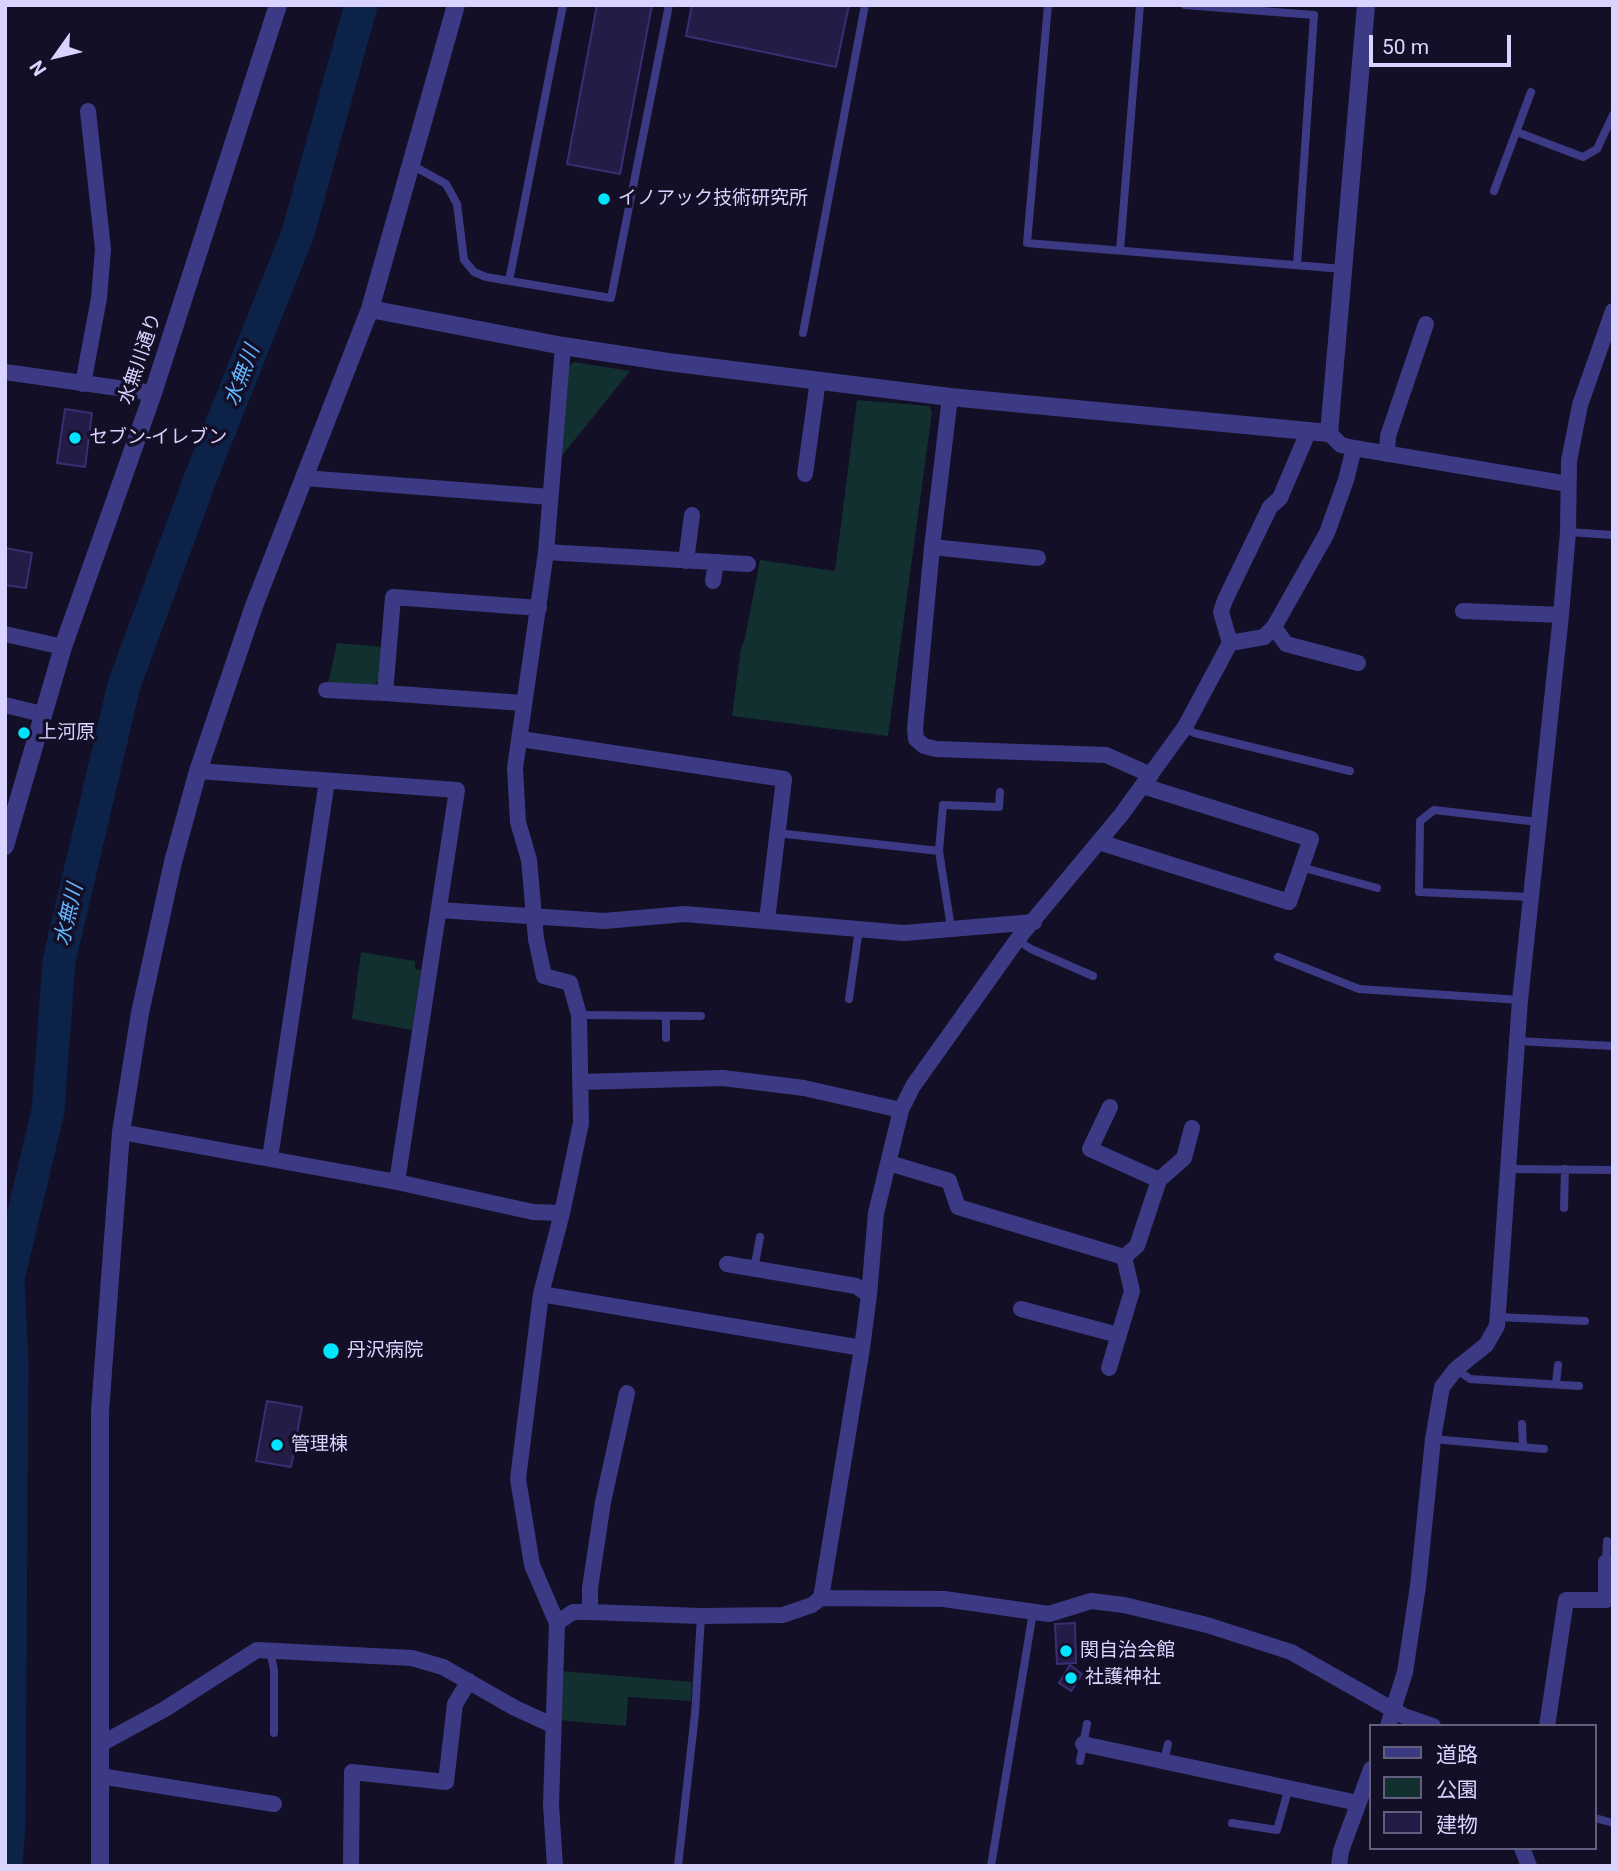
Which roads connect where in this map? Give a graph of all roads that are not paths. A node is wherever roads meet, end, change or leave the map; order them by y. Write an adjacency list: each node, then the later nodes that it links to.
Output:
1 (278, 5): 28 (street, 水無川通り)
2 (456, 5): 14 (street)
3 (563, 5): 19 (lane)
4 (669, 5): 19 (lane)
5 (865, 5): 23 (lane)
6 (1048, 5): 16 (lane)
7 (1140, 5): 16 (lane)
8 (1185, 5): 17 (lane)
9 (1366, 5): 18 (street)
10 (1531, 92): 13 (lane)
11 (88, 111): 27 (street)
12 (1613, 115): 13 (lane)
13 (1517, 132): 15 (lane)
14 (410, 164): 19 (lane); 20 (street)
15 (1494, 191)
16 (1120, 250): 17 (lane)
17 (1297, 265): 18 (lane)
18 (1343, 269): 31 (street)
19 (509, 281)
20 (370, 309): 24 (street); 35 (street)
21 (1613, 310): 36 (street)
22 (1426, 324): 33 (street)
23 (803, 332)
24 (563, 346): 26 (street); 37 (street)
25 (5, 372): 27 (street)
26 (818, 380): 29 (street); 34 (street)
27 (83, 384): 28 (street)
28 (153, 393): 54 (street, 水無川通り)
29 (950, 397): 30 (street); 41 (street)
30 (1308, 430): 31 (street); 53 (street)
31 (1329, 433): 32 (street)
32 (1354, 448): 33 (street); 51 (street)
33 (1387, 454): 36 (street)
34 (806, 474)
35 (304, 478): 37 (street); 63 (street)
36 (1568, 484): 39 (street)
37 (550, 496): 42 (street)
38 (692, 515): 44 (street)
39 (1568, 532): 40 (lane); 50 (street)
40 (1613, 535)
41 (932, 547): 43 (street); 65 (street)
42 (546, 552): 44 (street); 48 (street)
43 (1038, 558)
44 (686, 561): 45 (street)
45 (716, 562): 46 (street); 47 (street)
46 (748, 564)
47 (713, 582)
48 (539, 608): 57 (street); 58 (street)
49 (1463, 611): 50 (street)
50 (1561, 615): 68 (street)
51 (1274, 627): 53 (street); 55 (street)
52 (5, 634): 54 (street)
53 (1230, 643): 61 (street)
54 (63, 647): 60 (street, 水無川通り)
55 (1358, 663)
56 (326, 690): 57 (street)
57 (386, 693): 58 (street)
58 (523, 703): 62 (street)
59 (5, 705): 60 (street)
60 (42, 714): 71 (street, 水無川通り)
61 (1185, 727): 64 (lane); 65 (street)
62 (521, 739): 69 (street); 77 (street)
63 (198, 771): 66 (street); 97 (street)
64 (1350, 771)
65 (1147, 780): 70 (street); 73 (street)
66 (327, 782): 76 (street); 98 (street)
67 (1000, 792): 72 (lane)
68 (1538, 822): 75 (street); 75 (lane)
69 (777, 833): 72 (lane); 78 (street)
70 (1099, 842): 73 (street); 79 (street)
71 (5, 846)
72 (939, 851): 81 (lane)
73 (1301, 867): 74 (lane)
74 (1377, 888)
75 (1531, 897): 86 (street)
76 (439, 910): 77 (street); 104 (street)
77 (535, 915): 78 (street); 87 (street)
78 (767, 920): 80 (street)
79 (1034, 922): 81 (street); 82 (street)
80 (859, 929): 81 (street); 85 (lane)
81 (951, 929)
82 (1017, 940): 84 (lane); 95 (street)
83 (1278, 957): 86 (lane)
84 (1093, 976)
85 (849, 999)
86 (1520, 1000): 91 (street)
87 (579, 1015): 88 (lane); 93 (street)
88 (666, 1016): 89 (lane); 90 (lane)
89 (701, 1016)
90 (666, 1038)
91 (1517, 1041): 92 (lane); 100 (street)
92 (1613, 1046)
93 (580, 1082): 95 (street); 106 (street)
94 (1110, 1107): 103 (street)
95 (901, 1110): 99 (street)
96 (1192, 1128): 103 (street)
97 (121, 1132): 98 (street); 146 (street)
98 (270, 1158): 104 (street)
99 (889, 1163): 108 (street); 112 (street)
100 (1508, 1169): 101 (lane); 114 (street)
101 (1565, 1169): 102 (lane); 105 (lane)
102 (1613, 1170)
103 (1159, 1180): 108 (street)
104 (397, 1182): 106 (street)
105 (1563, 1208)
106 (562, 1213): 111 (street)
107 (760, 1237): 110 (lane)
108 (1124, 1257): 116 (street)
109 (727, 1264): 110 (street)
110 (754, 1269): 112 (street)
111 (541, 1294): 117 (street); 134 (street)
112 (869, 1295): 117 (street)
113 (1021, 1309): 116 (street)
114 (1497, 1317): 115 (lane); 120 (street)
115 (1585, 1321)
116 (1118, 1335): 119 (street)
117 (862, 1348): 130 (street)
118 (1558, 1365): 121 (lane)
119 (1109, 1368)
120 (1457, 1369): 121 (lane); 125 (street)
121 (1556, 1384): 122 (lane)
122 (1580, 1386)
123 (627, 1394): 131 (street)
124 (1522, 1424): 126 (lane)
125 (1433, 1439): 126 (lane); 137 (street)
126 (1522, 1447): 127 (lane)
127 (1544, 1449)
128 (1607, 1541): 129 (lane)
129 (1609, 1562): 141 (street)
130 (821, 1598): 132 (street); 133 (street)
131 (590, 1612): 133 (street); 134 (street)
132 (1033, 1612): 137 (street); 159 (lane)
133 (701, 1616): 158 (lane)
134 (557, 1623): 142 (street)
135 (270, 1650): 136 (street); 143 (lane); 146 (street)
136 (469, 1681): 142 (street); 156 (street)
137 (1394, 1709): 139 (street); 140 (street)
138 (1087, 1724): 144 (lane)
139 (1389, 1724)
140 (1427, 1724)
141 (1547, 1724)
142 (552, 1725): 157 (street)
143 (274, 1733)
144 (1083, 1744): 147 (lane); 148 (street)
145 (1168, 1744): 148 (lane)
146 (99, 1745): 150 (street)
147 (1080, 1761)
148 (1164, 1761): 151 (street)
149 (1370, 1772): 152 (street)
150 (100, 1776): 153 (street); 155 (street)
151 (1289, 1787): 152 (street); 154 (lane)
152 (1358, 1803): 160 (street)
153 (274, 1804)
154 (1232, 1823)
155 (100, 1866)
156 (351, 1866)
157 (555, 1866)
158 (678, 1866)
159 (991, 1866)
160 (1339, 1866)

